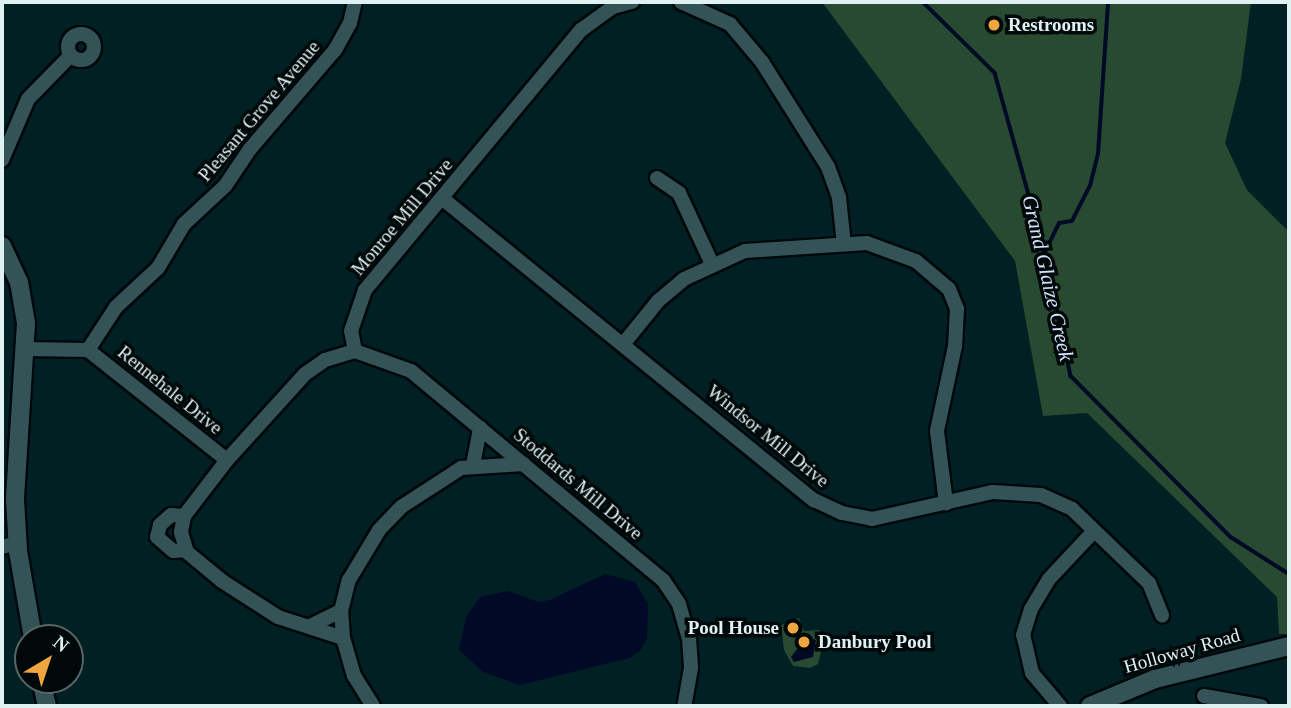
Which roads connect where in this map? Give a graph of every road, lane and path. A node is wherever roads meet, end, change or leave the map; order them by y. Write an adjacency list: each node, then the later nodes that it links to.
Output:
1 (355, 2): 13 (street, Pleasant Grove Avenue)
2 (632, 2): 7 (street, Monroe Mill Drive)
3 (681, 2): 8 (street)
4 (70, 56): 5 (street)
5 (2, 160)
6 (657, 178): 10 (street)
7 (443, 199): 11 (street, Windsor Mill Drive); 14 (street, Monroe Mill Drive)
8 (844, 244): 10 (street); 19 (street)
9 (2, 246): 12 (street)
10 (712, 264): 11 (street)
11 (624, 343): 19 (street, Windsor Mill Drive)
12 (25, 349): 13 (street); 22 (street)
13 (88, 350): 16 (street, Rennehale Drive)
14 (355, 351): 15 (street, Stoddards Mill Drive); 16 (street)
15 (480, 428): 17 (street, Stoddards Mill Drive); 18 (street)
16 (226, 460): 20 (street)
17 (524, 464): 18 (street); 32 (street, Stoddards Mill Drive)
18 (474, 465): 24 (street)
19 (946, 503): 21 (street, Windsor Mill Drive)
20 (184, 516): 23 (street); 23 (street)
21 (1094, 531): 25 (street, Windsor Mill Drive); 33 (street)
22 (9, 545): 26 (street)
23 (186, 550): 27 (street)
24 (341, 611): 27 (street); 28 (street)
25 (1162, 615)
26 (29, 624)
27 (310, 625): 28 (street)
28 (343, 638): 31 (street)
29 (1289, 646): 34 (street, Holloway Road)
30 (1204, 696): 35 (street)
31 (373, 706)
32 (684, 706)
33 (1060, 706)
34 (1090, 706)
35 (1261, 706)

